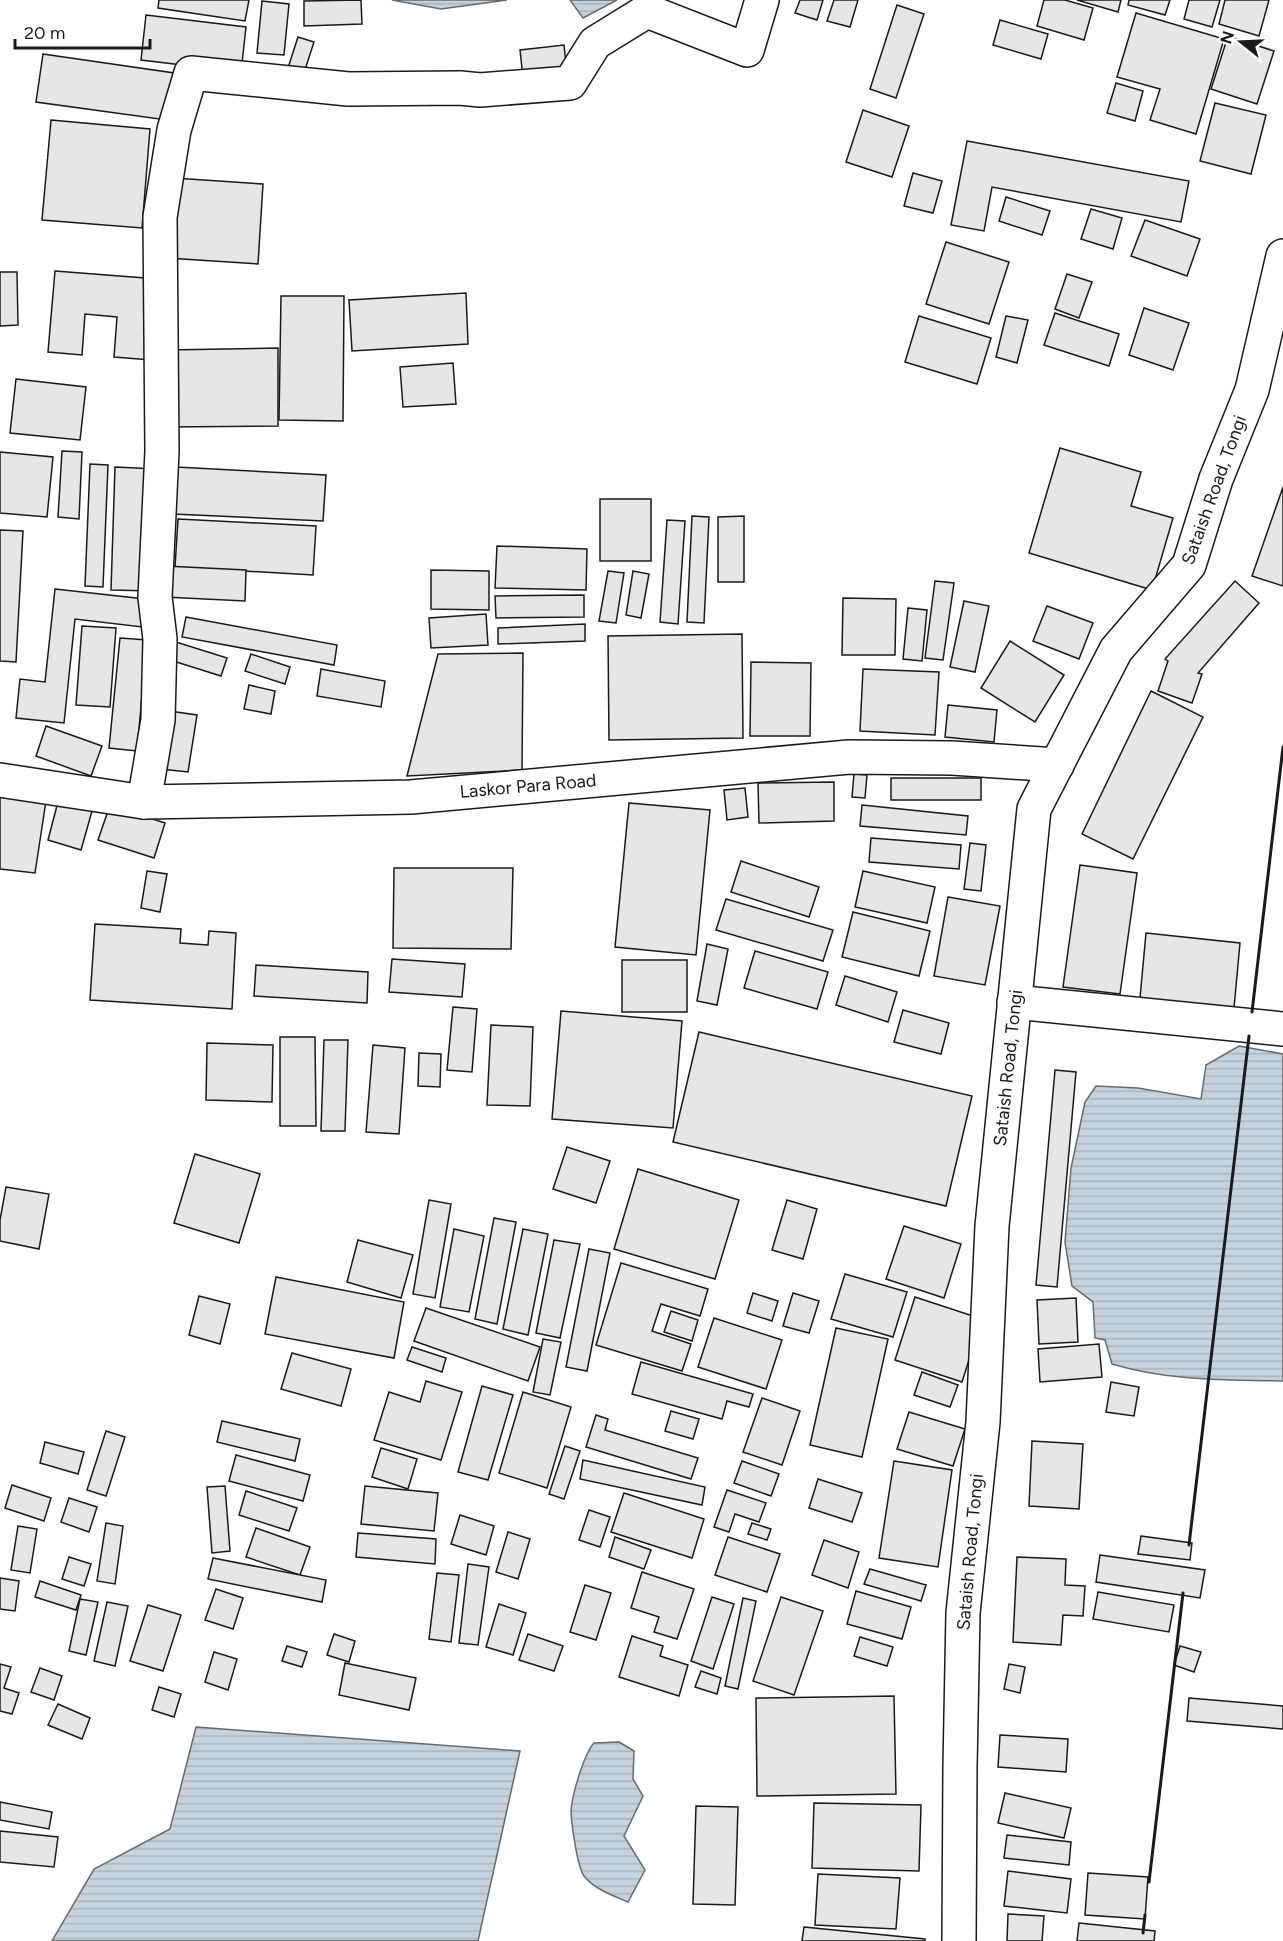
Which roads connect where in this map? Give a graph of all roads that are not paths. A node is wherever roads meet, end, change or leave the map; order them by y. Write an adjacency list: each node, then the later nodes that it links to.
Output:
1 (762, 0): 5 (street)
2 (1283, 256): 3 (street, Sataish Road, Tongi)
3 (1057, 765): 5 (street, Laskor Para Road); 6 (street, Sataish Road, Tongi)
4 (0, 780): 5 (street, Laskor Para Road)
5 (144, 802)
6 (1014, 1002): 7 (street); 8 (street, Sataish Road, Tongi)
7 (1283, 1029)
8 (959, 1941)

